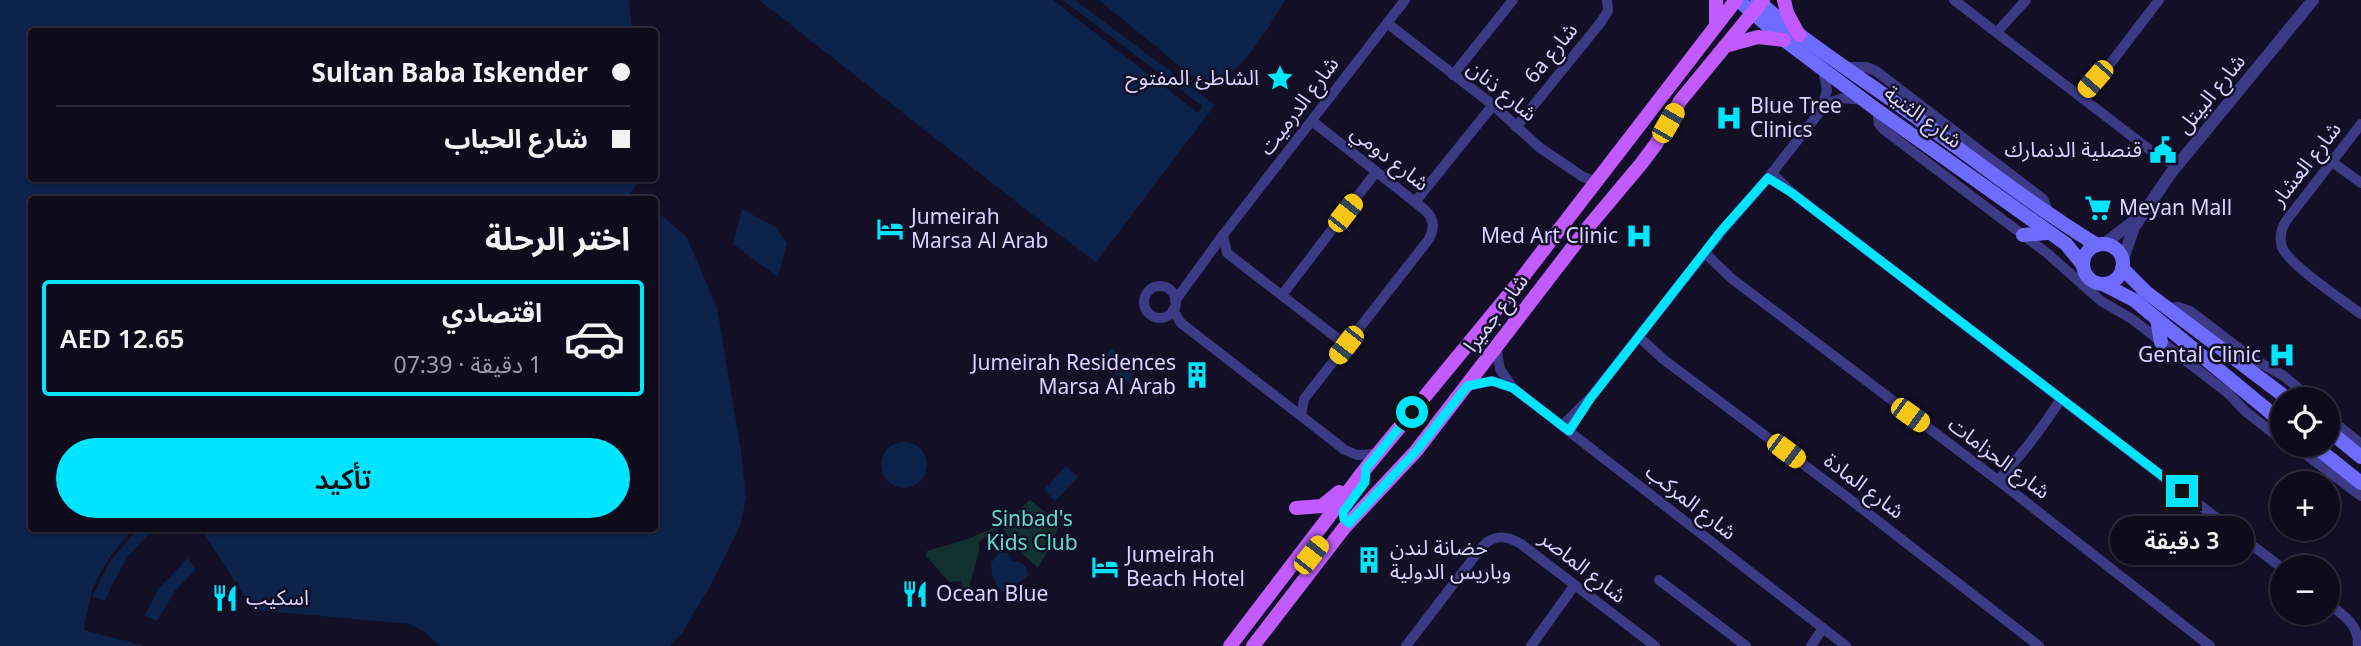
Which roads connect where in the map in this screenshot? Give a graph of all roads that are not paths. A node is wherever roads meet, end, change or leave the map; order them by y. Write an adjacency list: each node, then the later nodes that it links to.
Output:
1 (1405, 0): 12 (street, شارع الدرميت)
2 (1513, 0): 19 (street)
3 (1607, 0): 26 (street, 6a شارع)
4 (1716, 0): 13 (main road)
5 (1737, 0): 11 (main road, شارع الثنية); 13 (main road, شارع جميرا)
6 (1784, 0): 15 (main road)
7 (1954, 0): 14 (street)
8 (2159, 0): 20 (street)
9 (2313, 0): 28 (street, شارع البيتل)
10 (2025, 2): 14 (street)
11 (1758, 4): 15 (main road, شارع الثنية); 16 (main road, شارع الثنية); 17 (main road, شارع جميرا)
12 (1387, 23): 19 (street, شارع ذنان); 24 (street, شارع الدرميت)
13 (1716, 24): 32 (main road, شارع جميرا)
14 (2001, 34): 20 (street)
15 (1799, 35): 38 (main road, شارع الثنية)
16 (1784, 40): 17 (main road); 18 (main road, شارع الثنية)
17 (1724, 47): 53 (main road, شارع جميرا)
18 (1823, 69): 22 (main road, شارع الثنية); 23 (street)
19 (1453, 75): 21 (street, شارع ذنان)
20 (2084, 98): 28 (street)
21 (1493, 105): 26 (street, شارع ذنان); 33 (street)
22 (1871, 105): 23 (street); 35 (main road, شارع الثنية); 37 (street)
23 (1822, 108): 30 (street)
24 (1312, 121): 29 (street, شارع دومي); 36 (street, شارع الدرميت)
25 (2361, 124): 27 (street, شارع العشار)
26 (1516, 127): 32 (street, شارع ذنان)
27 (2334, 160): 31 (street); 49 (street, شارع العشار)
28 (2174, 170): 34 (street, شارع البيتل)
29 (1376, 172): 33 (street, شارع دومي); 46 (street)
30 (1770, 175): 41 (street); 59 (street)
31 (2361, 181)
32 (1597, 182): 68 (main road, شارع جميرا)
33 (1415, 202): 52 (street, شارع دومي)
34 (2142, 214): 38 (street, شارع البيتل); 42 (street, شارع البيتل)
35 (2047, 233): 37 (main road); 43 (main road, شارع الثنية)
36 (1223, 234): 39 (street); 40 (street, شارع الدرميت); 45 (street, شارع الدرميت)
37 (2023, 235): 51 (street)
38 (2101, 245): 42 (main road); 43 (main road)
39 (1227, 253): 40 (street); 46 (street)
40 (1210, 255): 47 (street, شارع الدرميت)
41 (1703, 256): 50 (street); 73 (street, شارع الحزامات)
42 (2122, 264): 44 (main road); 48 (main road)
43 (2083, 265): 44 (main road)
44 (2103, 284): 48 (main road)
45 (1168, 288): 47 (street); 47 (street, شارع الدرميت)
46 (1282, 295): 52 (street)
47 (1174, 305): 60 (street)
48 (2162, 313): 51 (main road); 55 (main road); 56 (street); 61 (main road)
49 (2361, 314)
50 (1637, 340): 64 (street); 94 (street, شارع المادة)
51 (2161, 342): 65 (street)
52 (1346, 345): 58 (street, شارع دومي)
53 (1496, 347): 54 (main road, شارع جميرا); 57 (street, شارع المركب)
54 (1467, 386): 57 (street); 77 (main road, شارع جميرا)
55 (2270, 387)
56 (2297, 387)
57 (1513, 388): 64 (street, شارع المركب)
58 (1304, 399): 60 (street); 62 (street, شارع دومي)
59 (2064, 401): 73 (street); 79 (street)
60 (1287, 405): 62 (street)
61 (2270, 411)
62 (1301, 416): 68 (street)
63 (2340, 427): 67 (street)
64 (1565, 428): 84 (street, شارع المركب)
65 (2270, 431)
66 (2340, 440): 71 (main road)
67 (2361, 444)
68 (1378, 454): 72 (main road, شارع جميرا)
69 (2309, 457): 75 (street)
70 (2328, 457): 74 (main road)
71 (2361, 457)
72 (1366, 468): 76 (main road); 77 (main road); 78 (main road, شارع جميرا)
73 (2001, 483): 95 (street, شارع الحزامات)
74 (2361, 483)
75 (2361, 496)
76 (1296, 508)
77 (1349, 523): 81 (main road, شارع جميرا)
78 (1321, 528): 81 (main road); 85 (main road, شارع جميرا)
79 (2270, 559)
80 (1659, 580): 90 (street)
81 (1302, 582): 86 (main road, شارع جميرا)
82 (1578, 588): 87 (street, شارع الماصر); 88 (street); 89 (street, شارع الماصر)
83 (2340, 614): 96 (street)
84 (1826, 631): 91 (street); 92 (street); 93 (street, شارع المركب)
85 (1230, 646)
86 (1253, 646)
87 (1406, 646)
88 (1531, 646)
89 (1655, 646)
90 (1746, 646)
91 (1811, 646)
92 (1818, 646)
93 (1846, 646)
94 (2039, 646)
95 (2210, 646)
96 (2358, 646)

